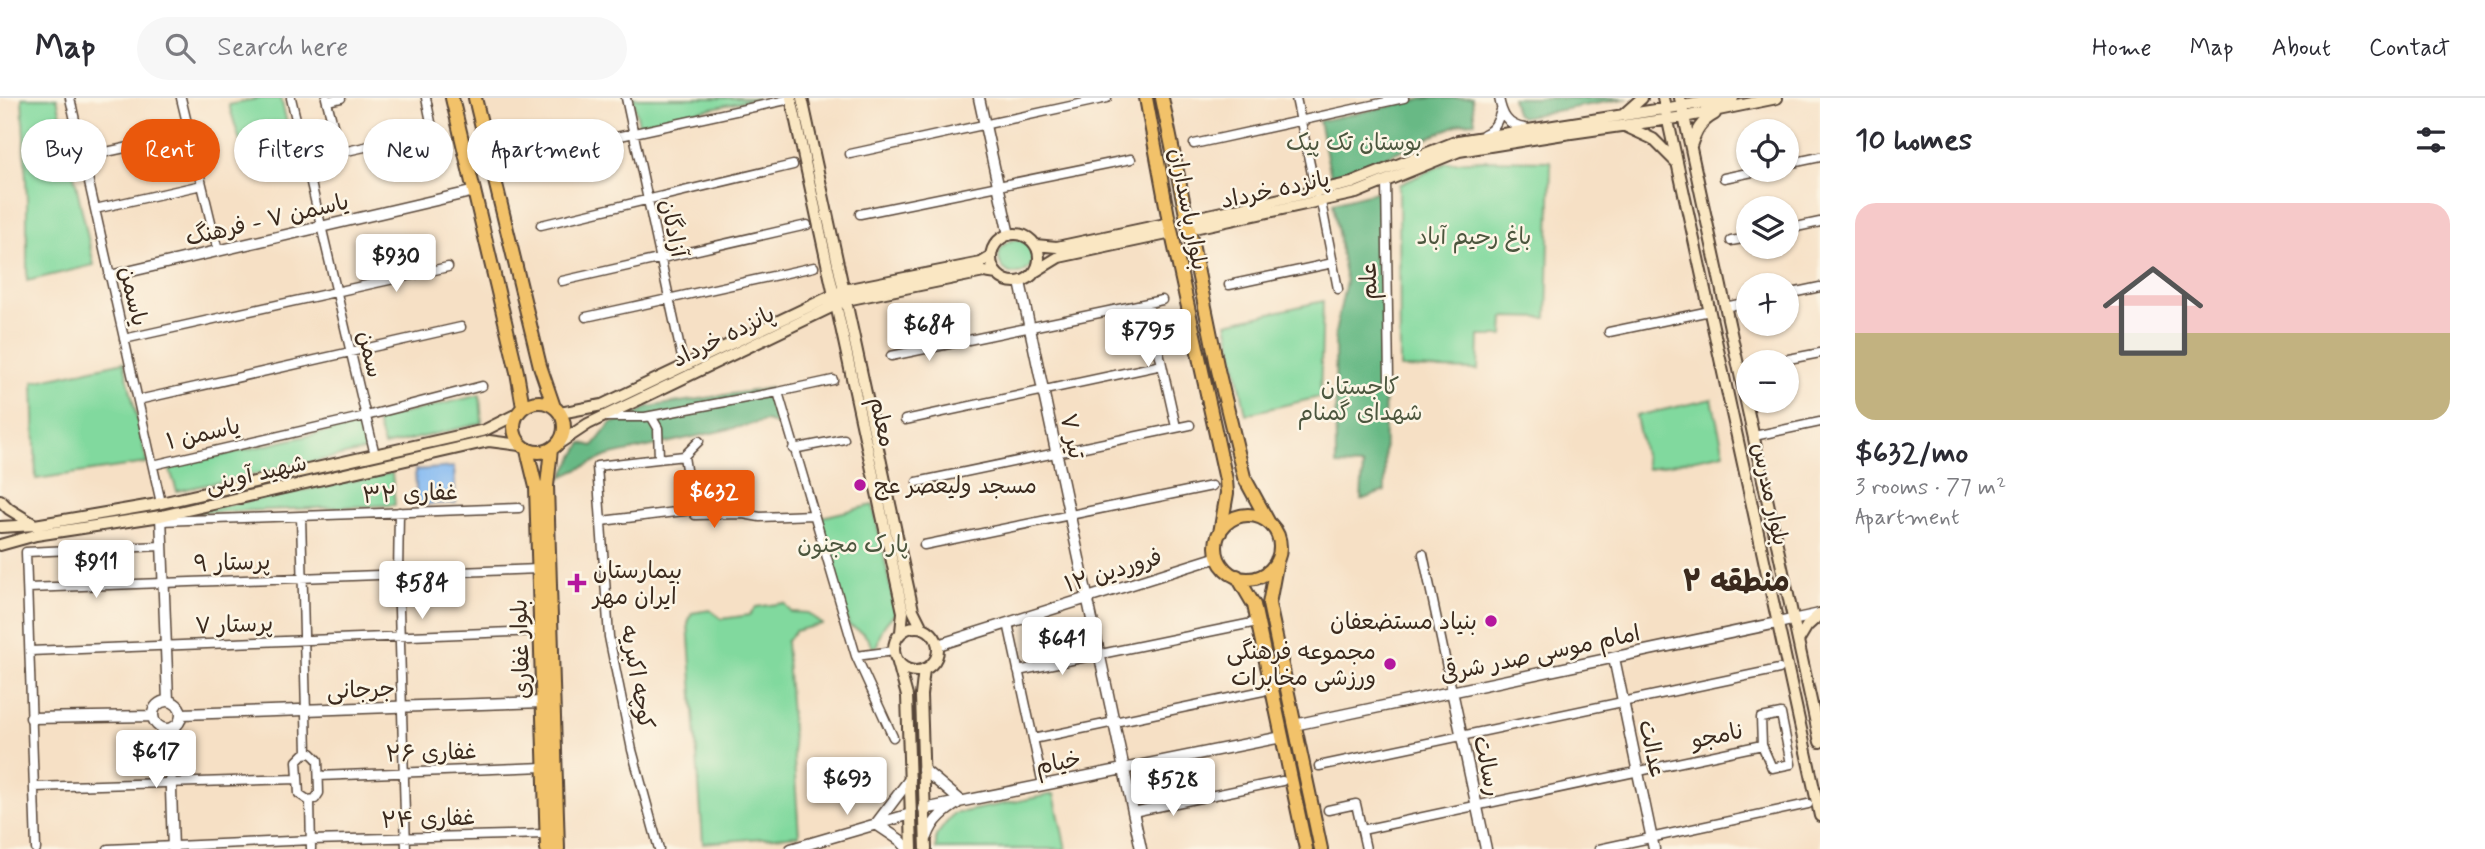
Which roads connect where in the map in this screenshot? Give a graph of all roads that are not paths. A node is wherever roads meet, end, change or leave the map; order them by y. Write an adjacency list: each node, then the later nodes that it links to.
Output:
1 (70, 98): 26 (street, یاسمن)
2 (181, 98): 27 (street)
3 (291, 98): 28 (street, سمن)
4 (341, 98): 21 (street)
5 (426, 98): 41 (street)
6 (453, 98): 56 (main road)
7 (475, 98): 30 (main road)
8 (626, 98): 36 (street, آزادگان)
9 (795, 98): 36 (street); 86 (main road, معلم)
10 (979, 98): 33 (street)
11 (1107, 98): 33 (street)
12 (1146, 98): 67 (main road, بلوار پاسداران)
13 (1162, 98): 62 (main road, بلوار پاسداران)
14 (1296, 98): 32 (street)
15 (1499, 98): 25 (street)
16 (1642, 98): 31 (main road)
17 (1702, 98): 22 (main road)
18 (1733, 98): 22 (main road, پانزده خرداد)
19 (1777, 98): 22 (main road, پانزده خرداد)
20 (1400, 99): 32 (street)
21 (327, 100): 29 (street)
22 (1721, 106): 23 (main road, پانزده خرداد); 40 (main road)
23 (1682, 108): 24 (main road, پانزده خرداد); 40 (main road, بلوار مدرس)
24 (1666, 109): 31 (main road, پانزده خرداد); 47 (main road, بلوار مدرس)
25 (1502, 110): 34 (street); 38 (street)
26 (75, 119)
27 (186, 119)
28 (296, 119)
29 (332, 119)
30 (480, 119)
31 (1623, 120): 35 (main road, پانزده خرداد); 47 (main road)
32 (1301, 121): 39 (street); 57 (street)
33 (985, 124): 42 (street); 55 (street)
34 (1532, 129): 35 (main road, پانزده خرداد); 38 (main road, پانزده خرداد)
35 (1564, 129): 53 (main road, پانزده خرداد)
36 (634, 133): 37 (street); 58 (street, آزادگان)
37 (624, 135)
38 (1477, 137): 57 (main road, پانزده خرداد)
39 (1194, 144)
40 (1691, 146): 91 (main road, بلوار مدرس)
41 (349, 150)
42 (850, 154)
43 (1820, 157): 45 (street)
44 (1131, 159): 55 (street)
45 (1799, 161)
46 (793, 165): 58 (street)
47 (1678, 166): 92 (main road, بلوار مدرس)
48 (1736, 175): 49 (street)
49 (1724, 178)
50 (89, 182): 59 (street, یاسمن)
51 (311, 182): 65 (street, سمن)
52 (495, 182): 103 (main road)
53 (1386, 182): 57 (main road, پانزده خرداد); 107 (street, علم)
54 (202, 184): 59 (street); 72 (street)
55 (999, 187): 60 (street); 68 (street)
56 (475, 191): 65 (street, یاسمن ۷ - فرهنگ); 105 (main road)
57 (1319, 197): 62 (main road, پانزده خرداد); 75 (street)
58 (648, 200): 63 (street); 73 (street, آزادگان)
59 (95, 209): 80 (street, یاسمن)
60 (860, 214)
61 (1820, 222): 66 (street)
62 (1188, 224): 67 (main road); 144 (main road, بلوار پاسداران)
63 (541, 225)
64 (807, 225): 73 (street)
65 (321, 226): 72 (street, یاسمن ۷ - فرهنگ); 85 (street, سمن)
66 (1799, 227)
67 (1171, 228): 71 (main road); 78 (main road); 147 (main road, بلوار پاسداران)
68 (1009, 235): 71 (main road); 74 (main road)
69 (1736, 240): 70 (street)
70 (1731, 241)
71 (1035, 245): 78 (main road)
72 (218, 251): 80 (street, یاسمن ۷ - فرهنگ)
73 (661, 257): 81 (street); 87 (street, آزادگان)
74 (991, 257): 79 (main road); 86 (main road, پانزده خرداد)
75 (1333, 263): 83 (street); 84 (street)
76 (448, 267): 85 (street)
77 (814, 267): 87 (street)
78 (1036, 271): 82 (main road)
79 (997, 274): 82 (main road); 86 (main road, پانزده خرداد)
80 (110, 276): 97 (street, یاسمن)
81 (562, 281)
82 (1020, 282): 95 (street, ۷ تیر)
83 (1229, 285)
84 (1338, 289)
85 (337, 292): 97 (street); 98 (street, سمن)
86 (840, 297): 104 (main road, پانزده خرداد); 116 (main road, پانزده خرداد); 166 (main road, معلم); 168 (main road, معلم)
87 (670, 298): 93 (street); 104 (street, آزادگان)
88 (1162, 300): 89 (street)
89 (1148, 303): 95 (street); 102 (street)
90 (1736, 305): 91 (street)
91 (1726, 307): 121 (main road, بلوار مدرس)
92 (1710, 311): 96 (street); 165 (main road, بلوار مدرس)
93 (586, 317)
94 (461, 327): 98 (street)
95 (1030, 328): 100 (street); 109 (street, ۷ تیر)
96 (1609, 332)
97 (124, 339): 111 (street, یاسمن)
98 (351, 352): 111 (street); 114 (street, سمن)
99 (1820, 354): 101 (street)
100 (891, 356)
101 (1799, 358)
102 (1162, 365): 109 (street); 120 (street)
103 (540, 366): 105 (main road); 112 (main road)
104 (684, 367): 112 (main road, پانزده خرداد)
105 (517, 372): 113 (main road)
106 (833, 380): 110 (street)
107 (1389, 380)
108 (482, 386): 114 (street, یاسمن ۱)
109 (1043, 391): 117 (street); 127 (street, ۷ تیر)
110 (778, 392): 115 (street); 126 (street)
111 (138, 400): 131 (street, یاسمن)
112 (557, 410): 113 (main road); 125 (main road)
113 (520, 411): 124 (main road); 128 (main road, شهید آوینی)
114 (366, 415): 128 (street, سمن); 131 (street, یاسمن ۱)
115 (651, 416): 116 (street); 130 (street)
116 (603, 417): 125 (main road, پانزده خرداد)
117 (905, 420)
118 (1820, 422): 121 (street)
119 (1190, 425): 120 (street)
120 (1176, 427): 127 (street)
121 (1754, 436): 162 (main road, بلوار مدرس)
122 (844, 439): 126 (street)
123 (699, 441): 129 (street)
124 (524, 447): 125 (main road); 142 (main road, شهید آوینی); 154 (main road, بلوار غفاری)
125 (554, 447): 238 (main road, بلوار غفاری)
126 (793, 449): 139 (street)
127 (1057, 452): 132 (street); 141 (street, ۷ تیر)
128 (376, 455): 135 (main road, شهید آوینی)
129 (684, 456): 130 (street); 137 (street)
130 (659, 458): 143 (street, کوچه اکبریه)
131 (153, 465): 135 (street, یاسمن)
132 (918, 481)
133 (1212, 486): 141 (street)
134 (0, 500): 145 (main road)
135 (162, 503): 145 (main road, شهید آوینی)
136 (519, 508): 138 (street, غفاری ۳۲)
137 (692, 510): 139 (street); 143 (street)
138 (399, 512): 140 (street, غفاری ۳۲); 155 (street)
139 (814, 514): 177 (street)
140 (301, 516): 142 (street, غفاری ۳۲); 157 (street)
141 (1070, 517): 149 (street); 160 (street, ۷ تیر)
142 (161, 518): 148 (main road, شهید آوینی); 150 (street)
143 (602, 521): 239 (street, کوچه اکبریه)
144 (1269, 523): 147 (main road); 153 (main road)
145 (35, 525): 146 (main road, شهید آوینی)
146 (0, 527)
147 (1220, 533): 152 (main road)
148 (0, 545)
149 (924, 545)
150 (162, 546): 158 (street); 159 (street)
151 (1423, 554): 184 (street)
152 (1218, 557): 156 (main road); 160 (street, ۱۲ فروردین)
153 (1277, 561): 156 (main road); 195 (main road)
154 (539, 569): 155 (street, پرستار ۹); 167 (main road, بلوار غفاری)
155 (398, 575): 157 (street, پرستار ۹); 169 (street)
156 (1237, 576): 163 (main road)
157 (303, 578): 158 (street, پرستار ۹); 170 (street)
158 (163, 583): 159 (street, پرستار ۹); 173 (street)
159 (27, 588): 174 (street)
160 (1087, 598): 164 (street, ۱۲ فروردین); 176 (street, ۷ تیر)
161 (1820, 614): 162 (street, امام موسی صدر شرقی); 171 (main road)
162 (1794, 620): 165 (street, امام موسی صدر شرقی); 171 (main road, بلوار مدرس)
163 (1257, 622): 176 (street); 199 (main road)
164 (1008, 623): 172 (street, ۱۲ فروردین); 182 (street)
165 (1778, 623): 178 (street, امام موسی صدر شرقی); 225 (main road, بلوار مدرس)
166 (922, 628): 168 (main road); 172 (main road)
167 (540, 631): 169 (street, پرستار ۷); 188 (main road, بلوار غفاری)
168 (901, 632): 175 (main road)
169 (400, 637): 170 (street, پرستار ۷); 189 (street)
170 (304, 641): 173 (street, پرستار ۷); 190 (street)
171 (1798, 641): 185 (main road, بلوار مدرس)
172 (938, 645): 180 (main road)
173 (166, 646): 174 (street, پرستار ۷); 186 (street)
174 (30, 651): 193 (street)
175 (894, 651): 177 (street); 179 (main road)
176 (1099, 655): 182 (street); 194 (street, ۷ تیر)
177 (856, 656): 198 (street)
178 (1614, 657): 184 (street, امام موسی صدر شرقی); 187 (street, عدالت)
179 (898, 663): 180 (main road); 212 (main road)
180 (925, 669): 207 (main road)
181 (1779, 669): 187 (street)
182 (1018, 671): 200 (street)
183 (1263, 691): 194 (street)
184 (1452, 691): 195 (street, امام موسی صدر شرقی); 197 (street, رسالت)
185 (1815, 695): 201 (main road, بلوار مدرس)
186 (168, 701): 191 (street); 192 (street)
187 (1623, 701): 197 (street); 208 (street, عدالت)
188 (542, 702): 189 (street, جرجانی); 205 (main road, بلوار غفاری)
189 (401, 707): 190 (street, جرجانی); 209 (street)
190 (306, 710): 191 (street, جرجانی); 203 (street)
191 (181, 715): 196 (street)
192 (153, 716): 193 (street); 196 (street)
193 (31, 718): 216 (street)
194 (1113, 722): 200 (street); 206 (street, ۷ تیر)
195 (1294, 724): 244 (main road)
196 (169, 729): 214 (street)
197 (1462, 736): 204 (street); 219 (street, رسالت)
198 (893, 737)
199 (1282, 737): 206 (street, خیام); 243 (main road)
200 (1033, 739): 215 (street)
201 (1820, 742)
202 (1762, 745): 202 (street); 208 (street, نامجو)
203 (307, 753): 210 (street); 211 (street)
204 (1319, 766)
205 (544, 767): 209 (street, غفاری ۲۶); 228 (main road, بلوار غفاری)
206 (1123, 768): 215 (street, خیام); 223 (street, ۷ تیر)
207 (923, 769): 218 (street); 221 (main road)
208 (1638, 771): 219 (street, نامجو); 230 (street, عدالت)
209 (404, 773): 210 (street, غفاری ۲۶); 229 (street)
210 (319, 776): 217 (street)
211 (298, 779): 214 (street); 217 (street)
212 (909, 779): 224 (main road); 226 (street)
213 (1282, 781): 223 (street)
214 (171, 783): 216 (street); 233 (street)
215 (1043, 785): 218 (street, خیام)
216 (34, 787): 234 (street)
217 (310, 800): 231 (street)
218 (961, 801): 221 (street, خیام); 232 (street)
219 (1477, 804): 227 (street, نامجو); 246 (street, رسالت)
220 (1808, 804): 230 (street)
221 (924, 809): 232 (main road)
222 (1328, 810): 227 (street)
223 (1133, 812): 242 (street, ۷ تیر)
224 (911, 814): 226 (street); 241 (main road)
225 (1820, 816)
226 (876, 824): 240 (street); 241 (street)
227 (1362, 830): 245 (street)
228 (546, 834): 229 (street, غفاری ۲۴); 237 (main road, بلوار غفاری)
229 (405, 837): 231 (street, غفاری ۲۴); 236 (street)
230 (1653, 843): 247 (street)
231 (311, 845): 233 (street, غفاری ۲۴)
232 (925, 846)
233 (173, 847): 235 (street, غفاری ۲۴)
234 (36, 849)
235 (108, 849)
236 (406, 849)
237 (547, 849)
238 (558, 849)
239 (659, 849)
240 (790, 849)
241 (910, 849)
242 (1141, 849)
243 (1306, 849)
244 (1321, 849)
245 (1366, 849)
246 (1486, 849)
247 (1599, 849)

